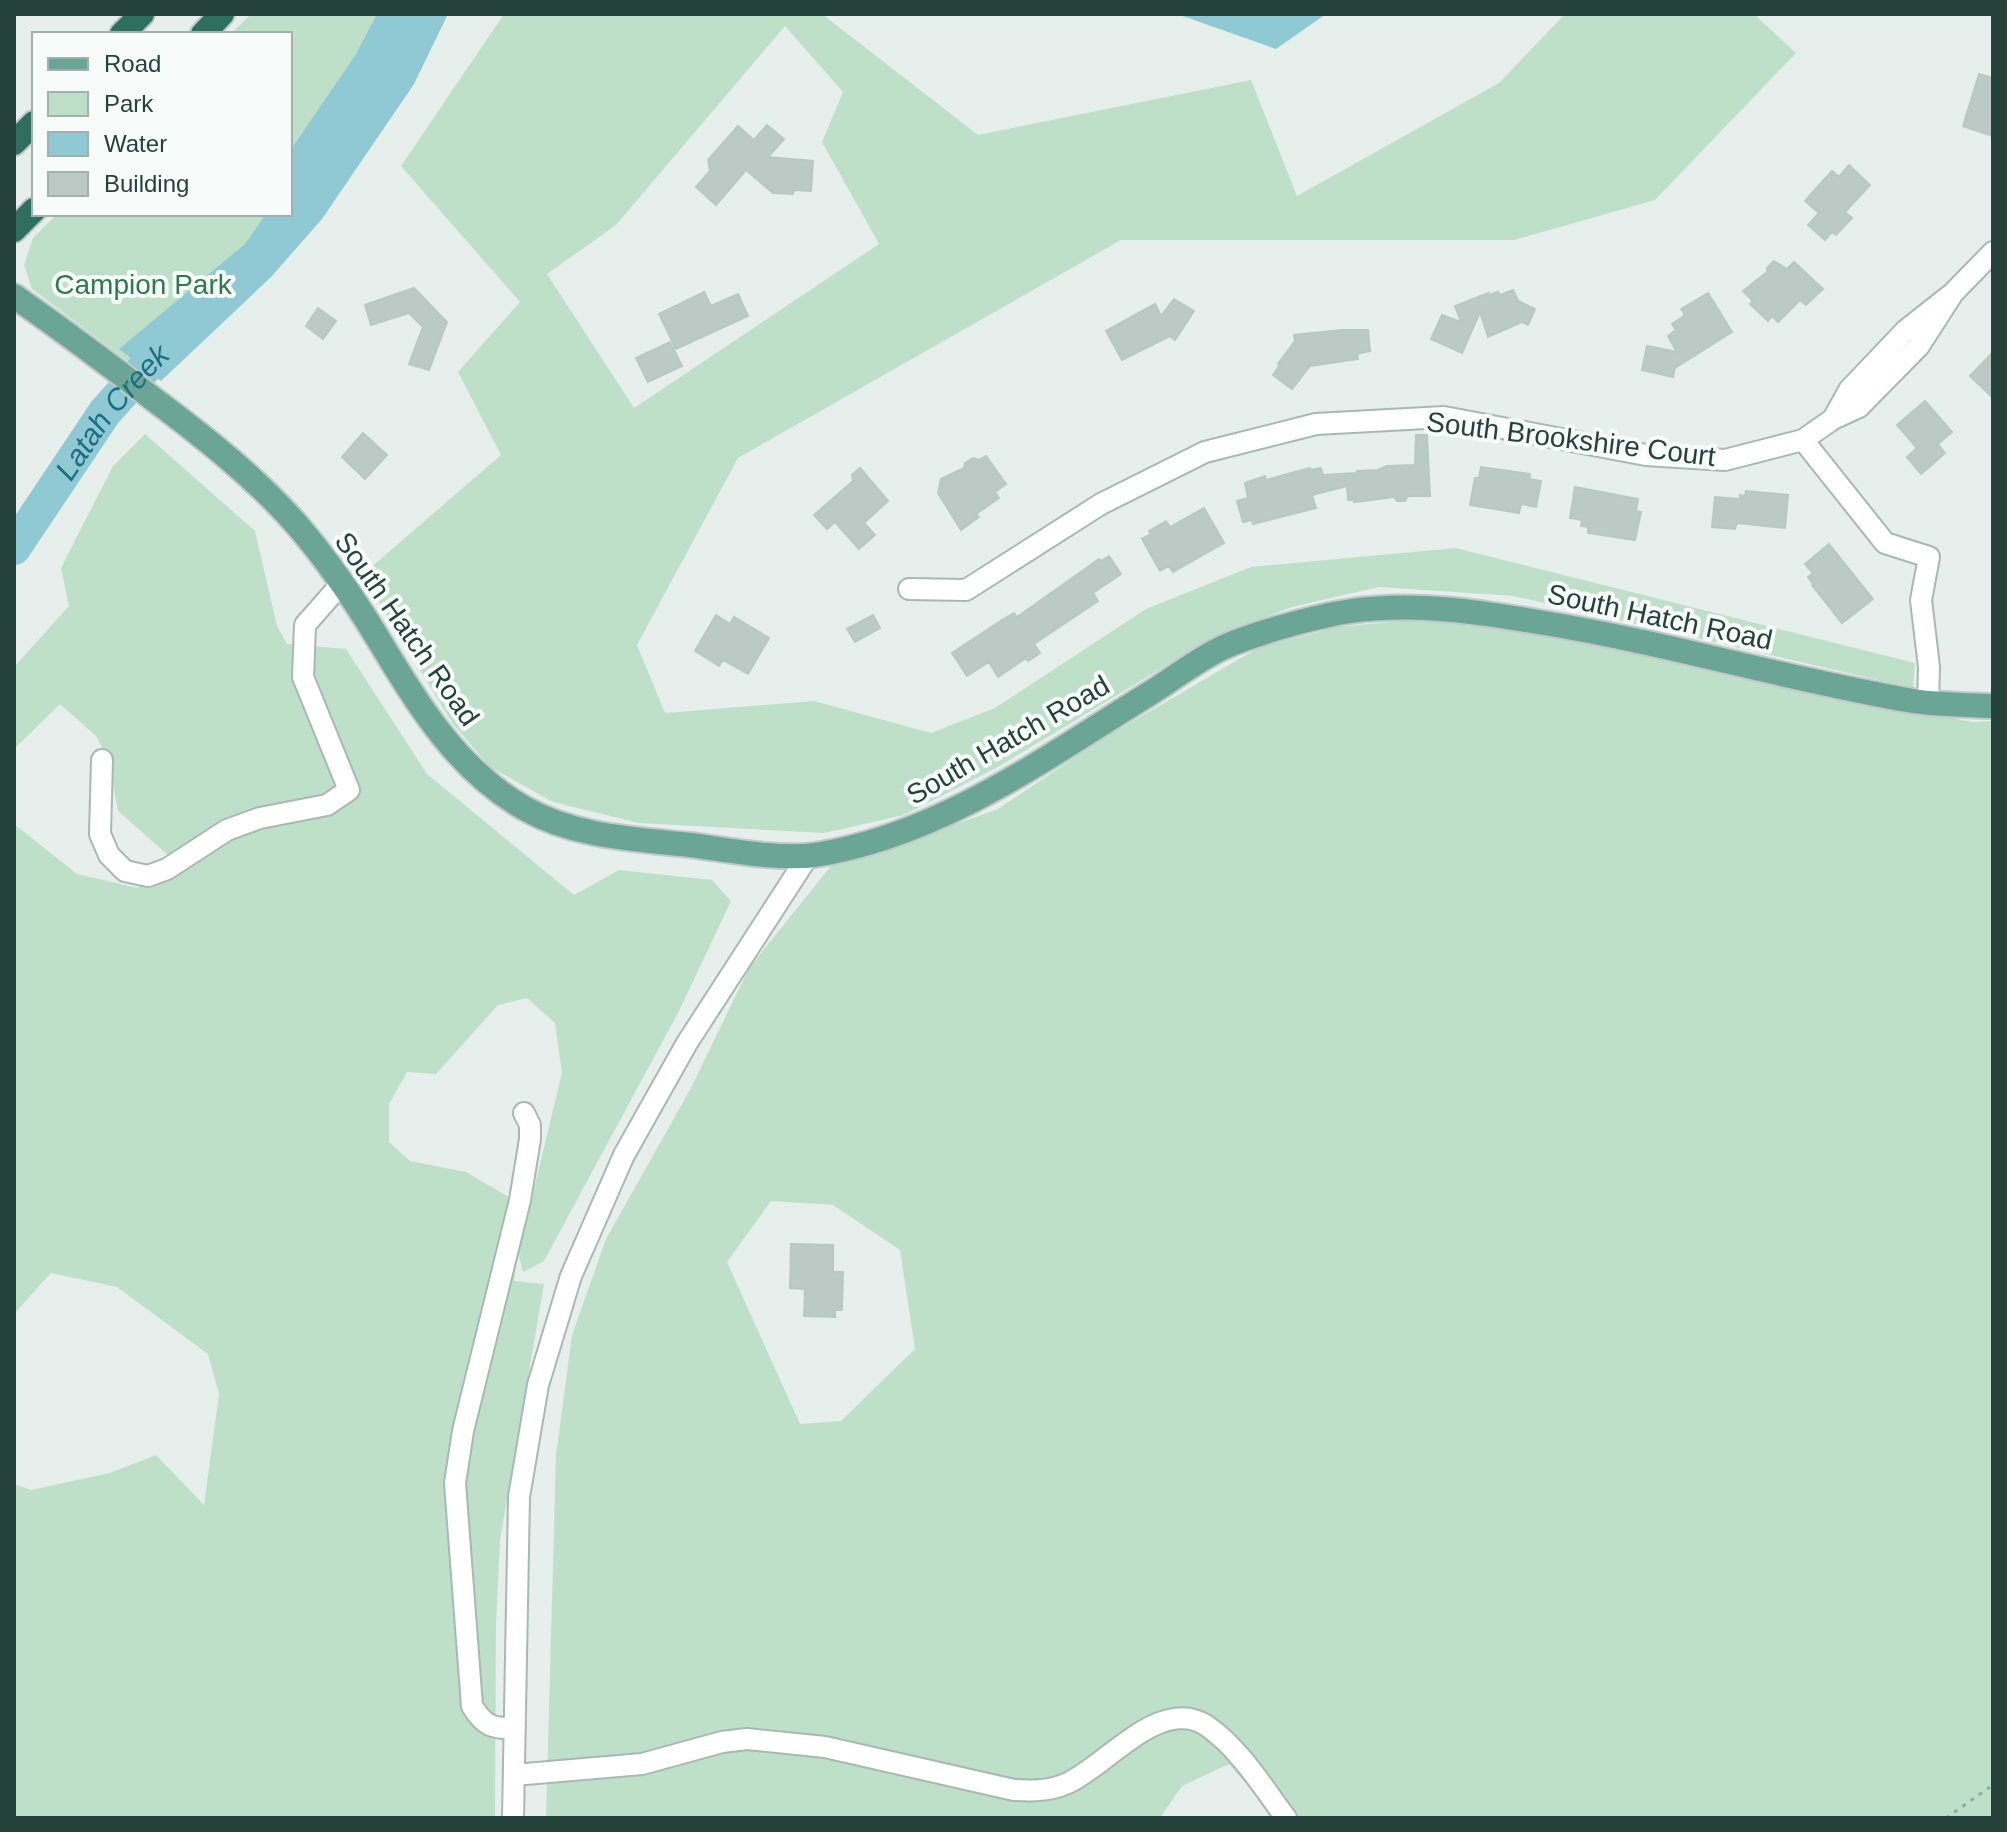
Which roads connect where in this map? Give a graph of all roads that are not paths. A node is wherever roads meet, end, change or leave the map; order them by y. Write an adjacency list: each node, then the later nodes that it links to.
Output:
1 (142, 14): 3 (highway)
2 (222, 14): 4 (highway)
3 (124, 32)
4 (205, 32)
5 (32, 125): 6 (highway)
6 (14, 143)
7 (32, 212): 8 (highway)
8 (14, 230)
9 (1993, 252): 11 (street, South Brookshire Court)
10 (14, 296): 12 (main road, South Hatch Road)
11 (1803, 440): 13 (street, South Brookshire Court); 14 (street)
12 (342, 583): 16 (street); 17 (main road, South Hatch Road)
13 (909, 589)
14 (1928, 702): 15 (main road, South Hatch Road); 17 (main road, South Hatch Road)
15 (1993, 706)
16 (102, 760)
17 (808, 856): 19 (street)
18 (524, 1113): 19 (street)
19 (515, 1728): 20 (street)
20 (514, 1775): 21 (street); 22 (street)
21 (513, 1818)
22 (1286, 1818)

